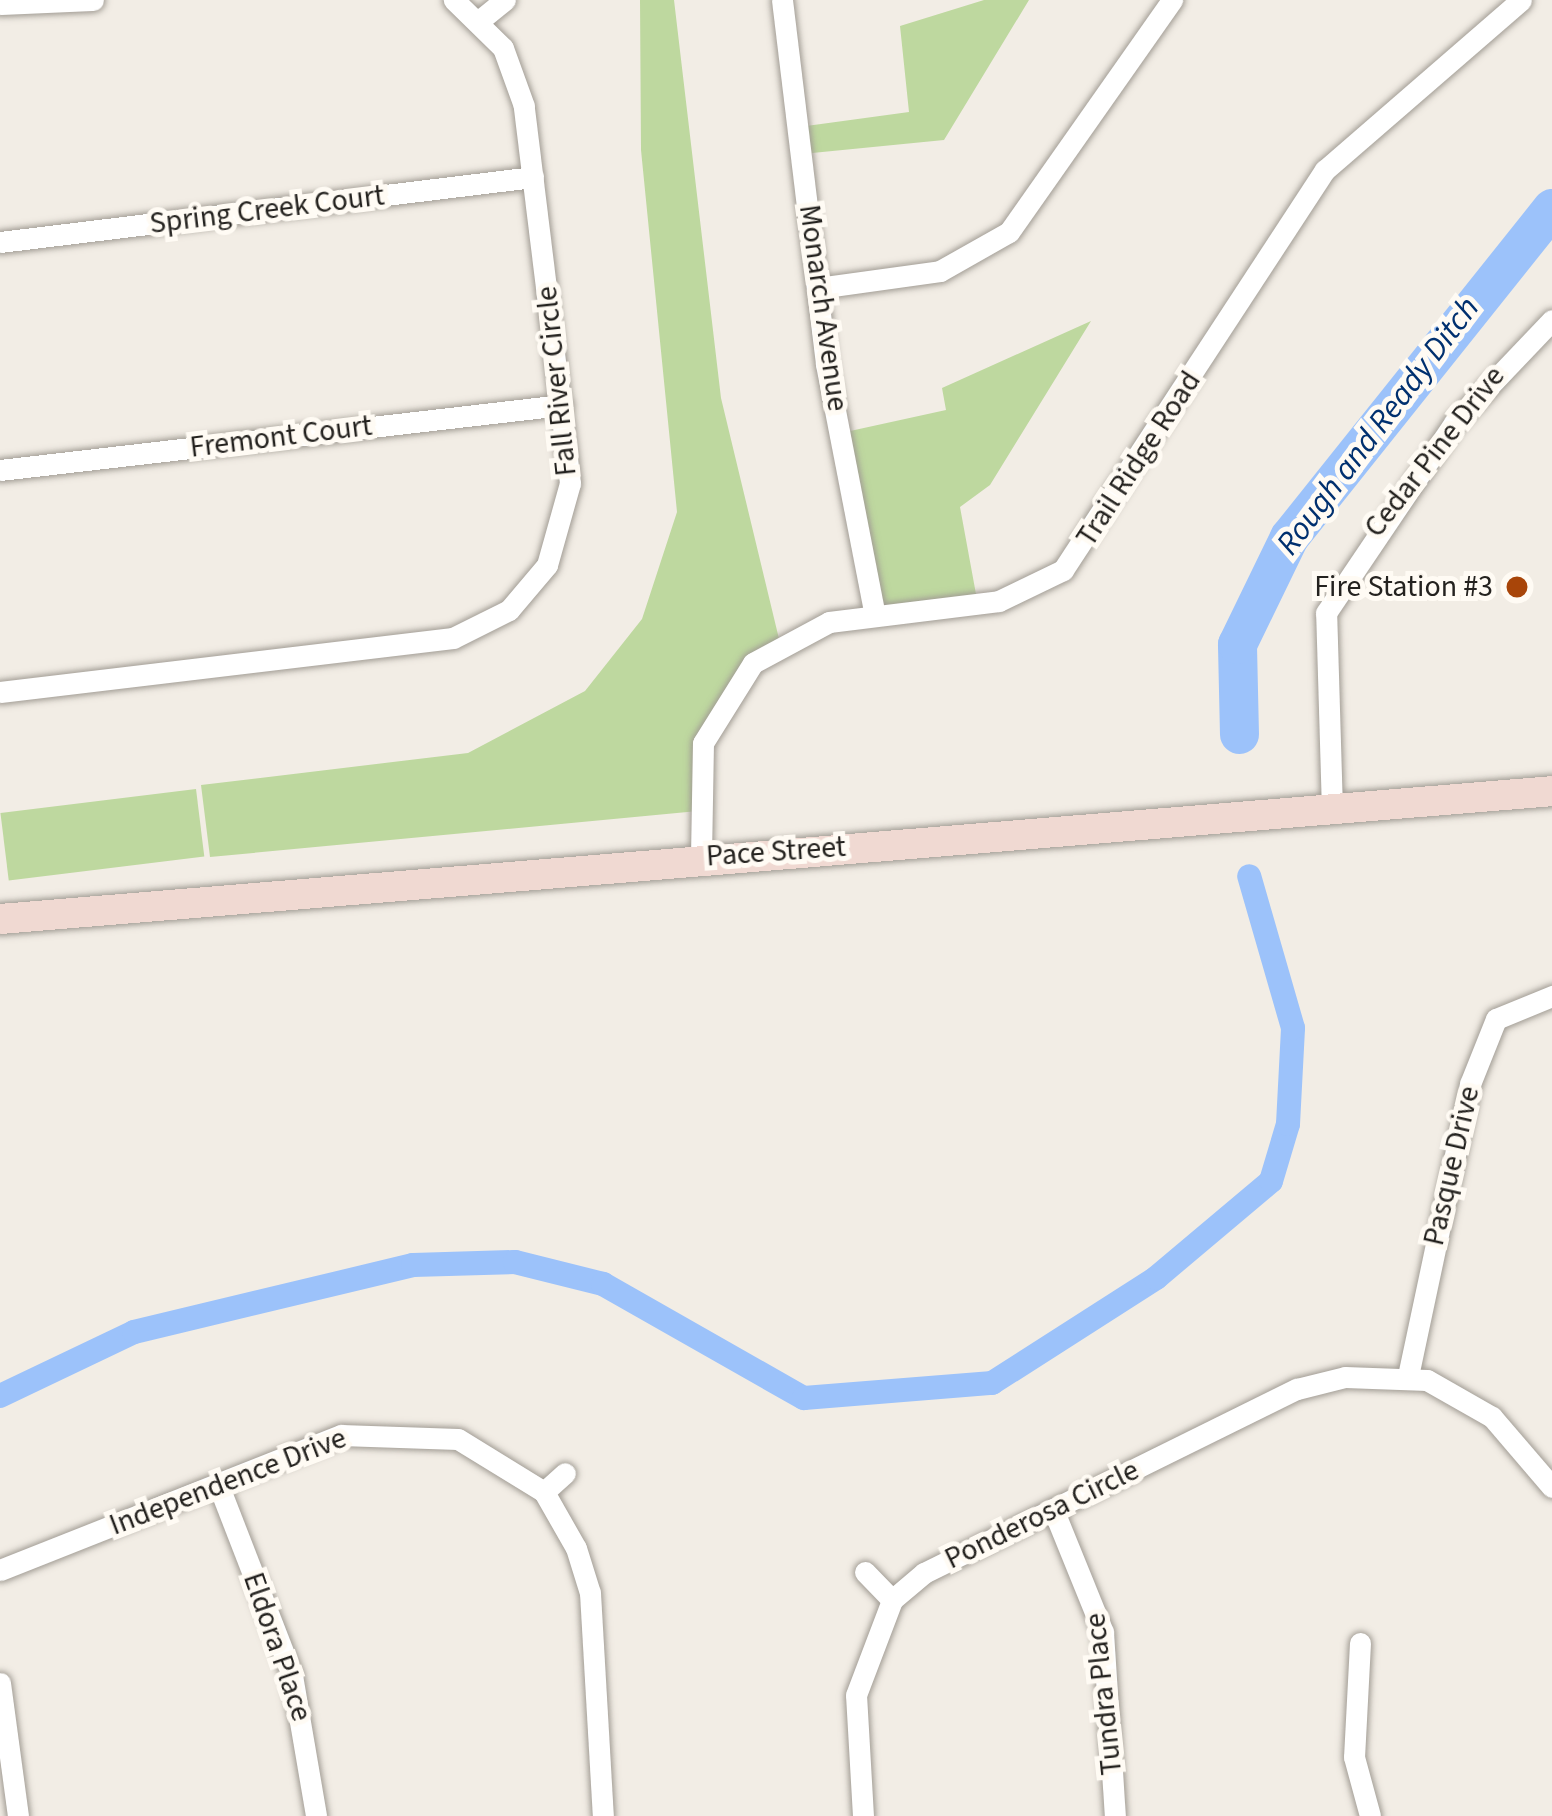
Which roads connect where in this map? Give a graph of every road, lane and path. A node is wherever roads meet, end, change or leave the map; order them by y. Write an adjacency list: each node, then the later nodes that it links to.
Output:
1 (93, 0): 7 (street)
2 (454, 0): 8 (street, Fall River Circle)
3 (505, 0): 8 (street)
4 (782, 0): 11 (street, Monarch Avenue)
5 (1172, 0): 11 (street)
6 (1521, 0): 15 (street, Trail Ridge Road)
7 (0, 4)
8 (480, 20): 9 (street, Fall River Circle)
9 (533, 177): 10 (street, Spring Creek Court); 13 (street, Fall River Circle)
10 (0, 242)
11 (818, 288): 15 (street, Monarch Avenue)
12 (1552, 320): 18 (street, Cedar Pine Drive)
13 (562, 405): 14 (street, Fremont Court); 16 (street, Fall River Circle)
14 (0, 470)
15 (875, 615): 19 (street, Trail Ridge Road)
16 (0, 692)
17 (1552, 791): 18 (main road, Pace Street)
18 (1331, 810): 19 (main road, Pace Street)
19 (701, 857): 20 (main road, Pace Street)
20 (0, 919)
21 (1552, 996): 22 (street, Pasque Drive)
22 (1408, 1376): 23 (street); 27 (street, Ponderosa Circle)
23 (1547, 1471)
24 (566, 1473): 26 (street)
25 (218, 1484): 26 (street, Independence Drive); 28 (street, Independence Drive); 34 (street, Eldora Place)
26 (544, 1492): 35 (street)
27 (1053, 1509): 30 (street, Ponderosa Circle); 37 (street, Tundra Place)
28 (0, 1570)
29 (865, 1572): 30 (street)
30 (892, 1600): 36 (street)
31 (1360, 1643): 38 (street)
32 (0, 1683): 33 (street)
33 (18, 1816)
34 (316, 1816)
35 (603, 1816)
36 (863, 1816)
37 (1115, 1816)
38 (1370, 1816)

